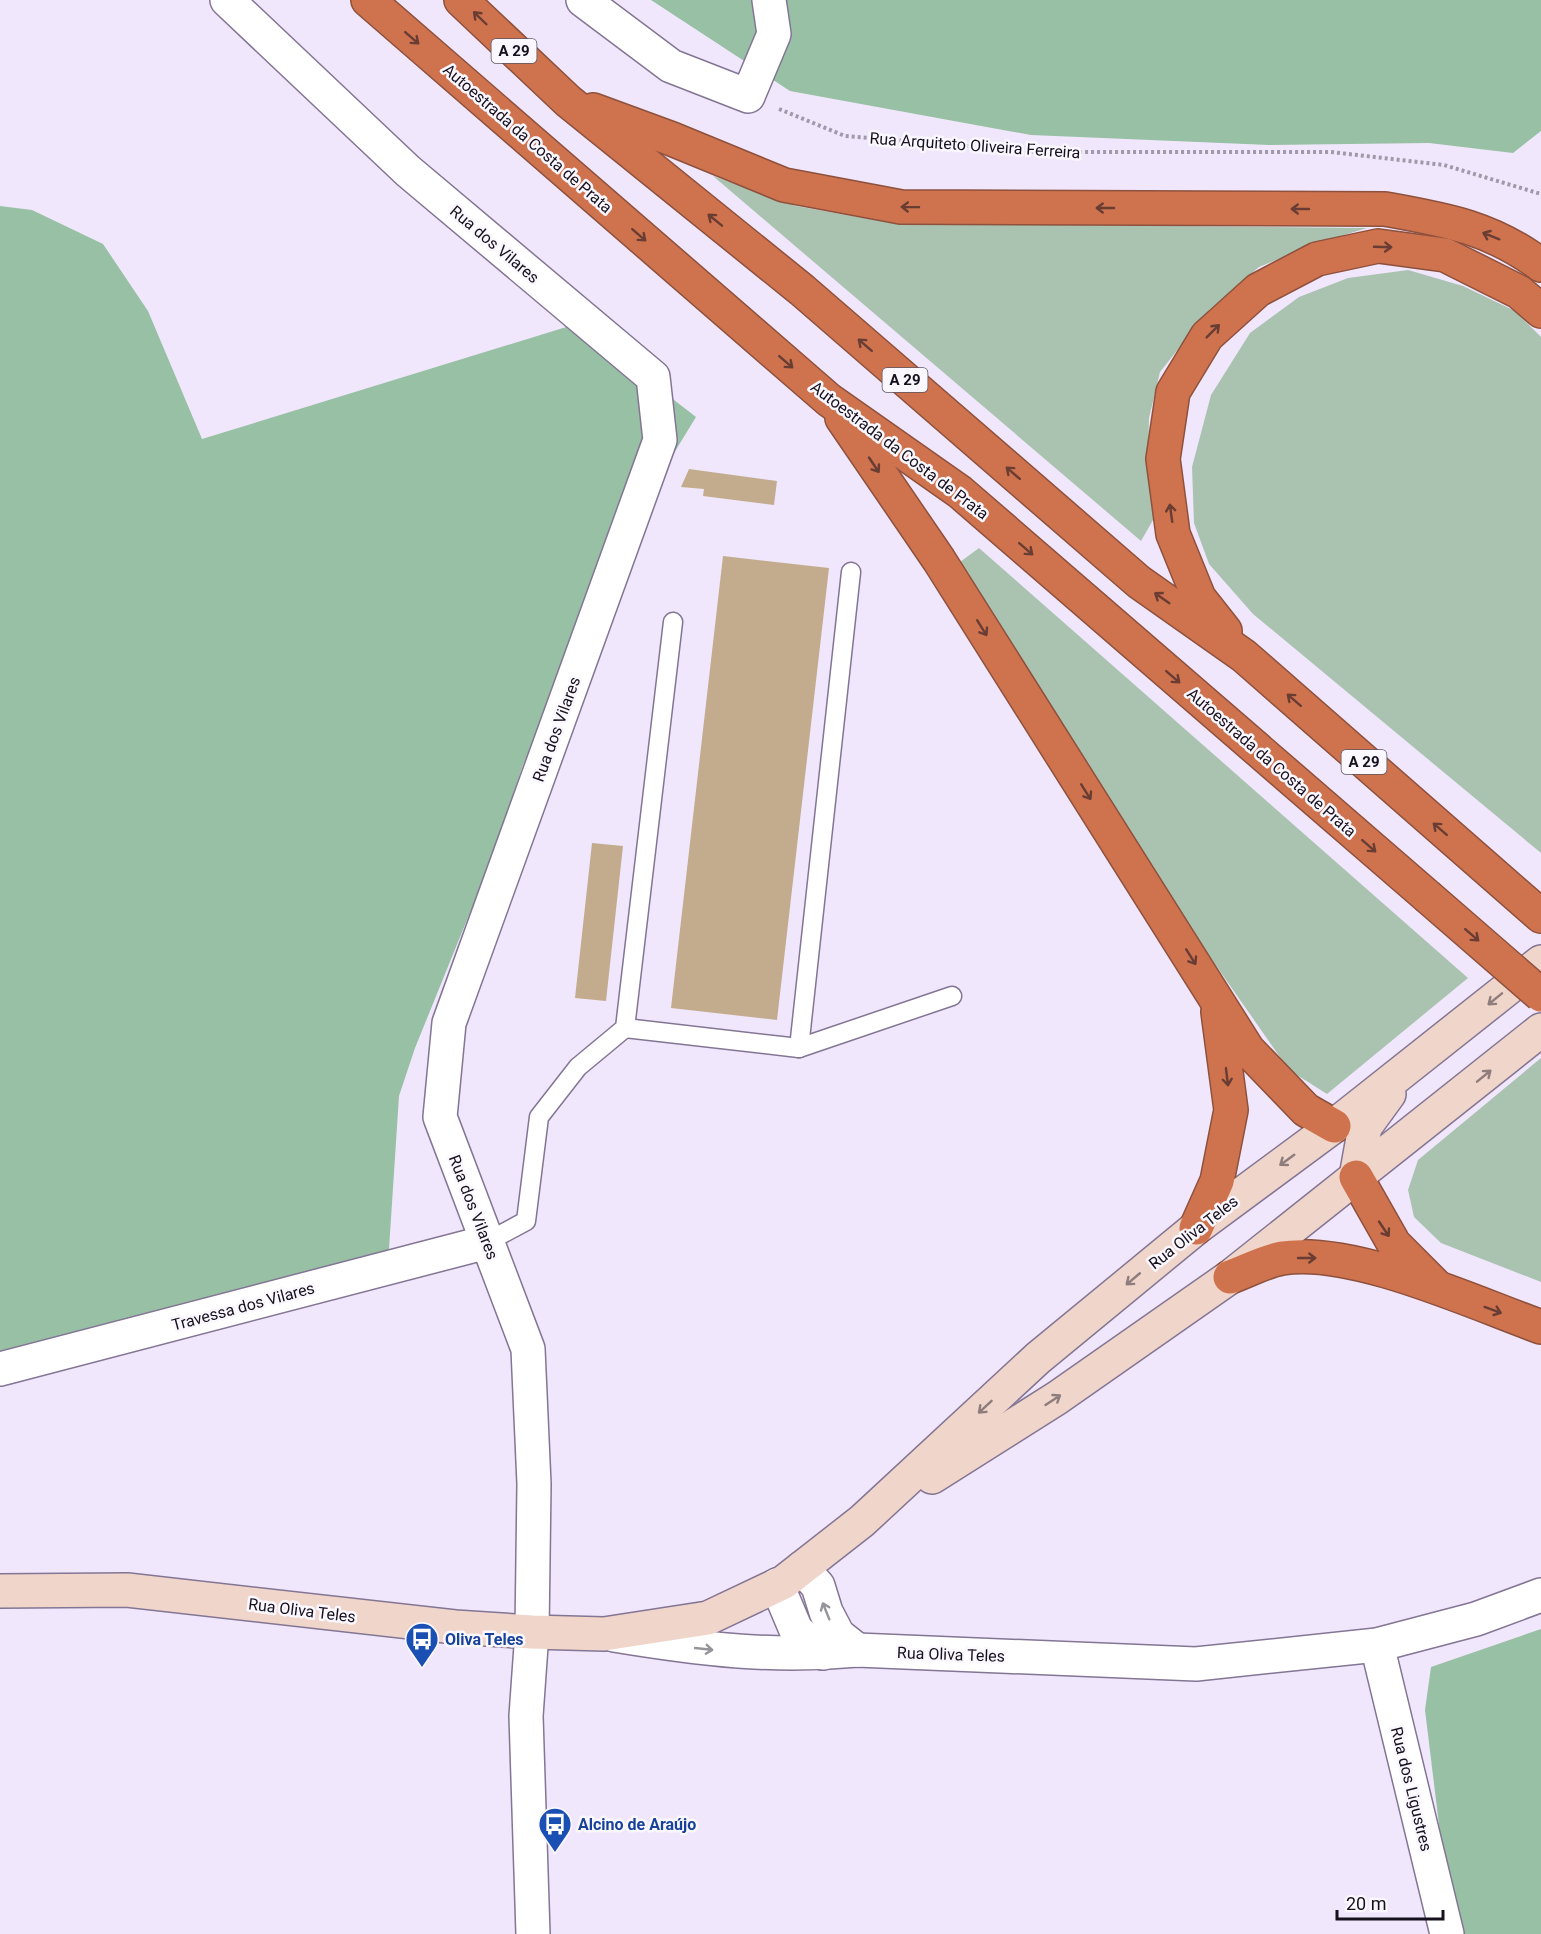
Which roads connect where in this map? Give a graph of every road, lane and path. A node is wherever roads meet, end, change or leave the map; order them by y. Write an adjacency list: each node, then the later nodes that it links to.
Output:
1 (227, 0): 27 (street, Rua dos Vilares)
2 (368, 0): 11 (highway, Autoestrada da Costa de Prata, one-way to 11)
3 (461, 0): 7 (highway, A 29, one-way to 3)
4 (582, 0): 6 (street)
5 (770, 0): 6 (street)
6 (748, 96): 8 (path, Rua Arquiteto Oliveira Ferreira)
7 (568, 101): 9 (highway, one-way to 7); 14 (highway, A 29, one-way to 7)
8 (1541, 194)
9 (1541, 265)
10 (1541, 311): 14 (highway, one-way to 10)
11 (829, 400): 17 (highway, Autoestrada da Costa de Prata, one-way to 17, bridge); 19 (highway, one-way to 19)
12 (852, 572): 22 (lane)
13 (673, 622): 20 (lane)
14 (1244, 656): 15 (highway, A 29, one-way to 14)
15 (1541, 916)
16 (1541, 962): 24 (main road, Rua Oliva Teles, one-way to 24)
17 (1541, 995)
18 (952, 996): 22 (lane)
19 (1217, 998): 24 (highway); 26 (highway, one-way to 26)
20 (625, 1028): 22 (lane); 27 (lane)
21 (1541, 1030): 23 (main road, Rua Oliva Teles, one-way to 21)
22 (800, 1048)
23 (1445, 1107): 24 (main road); 25 (main road, Rua Oliva Teles)
24 (1350, 1126): 25 (main road); 26 (main road, Rua Oliva Teles, one-way to 26)
25 (1356, 1177): 28 (main road, Rua Oliva Teles); 29 (highway, one-way to 29)
26 (1196, 1228): 32 (main road, Rua Oliva Teles, one-way to 32)
27 (487, 1242): 31 (street, Travessa dos Vilares); 36 (street, Rua dos Vilares)
28 (1230, 1277): 29 (highway, one-way to 29); 32 (main road, Rua Oliva Teles, one-way to 28)
29 (1440, 1291): 30 (highway, one-way to 30)
30 (1541, 1327)
31 (0, 1369)
32 (862, 1521): 33 (main road, Rua Oliva Teles)
33 (789, 1577): 37 (main road, Rua Oliva Teles); 39 (street, one-way to 33); 40 (street)
34 (0, 1591): 36 (main road, Rua Oliva Teles)
35 (1541, 1595): 38 (street, Rua Oliva Teles)
36 (532, 1632): 37 (main road, Rua Oliva Teles); 41 (street, Rua dos Vilares)
37 (604, 1634): 40 (street, Rua Oliva Teles, one-way to 40)
38 (1377, 1645): 39 (street, Rua Oliva Teles); 42 (street, Rua dos Ligustres)
39 (857, 1650): 40 (street, Rua Oliva Teles)
40 (823, 1653)
41 (533, 1934)
42 (1447, 1934)

